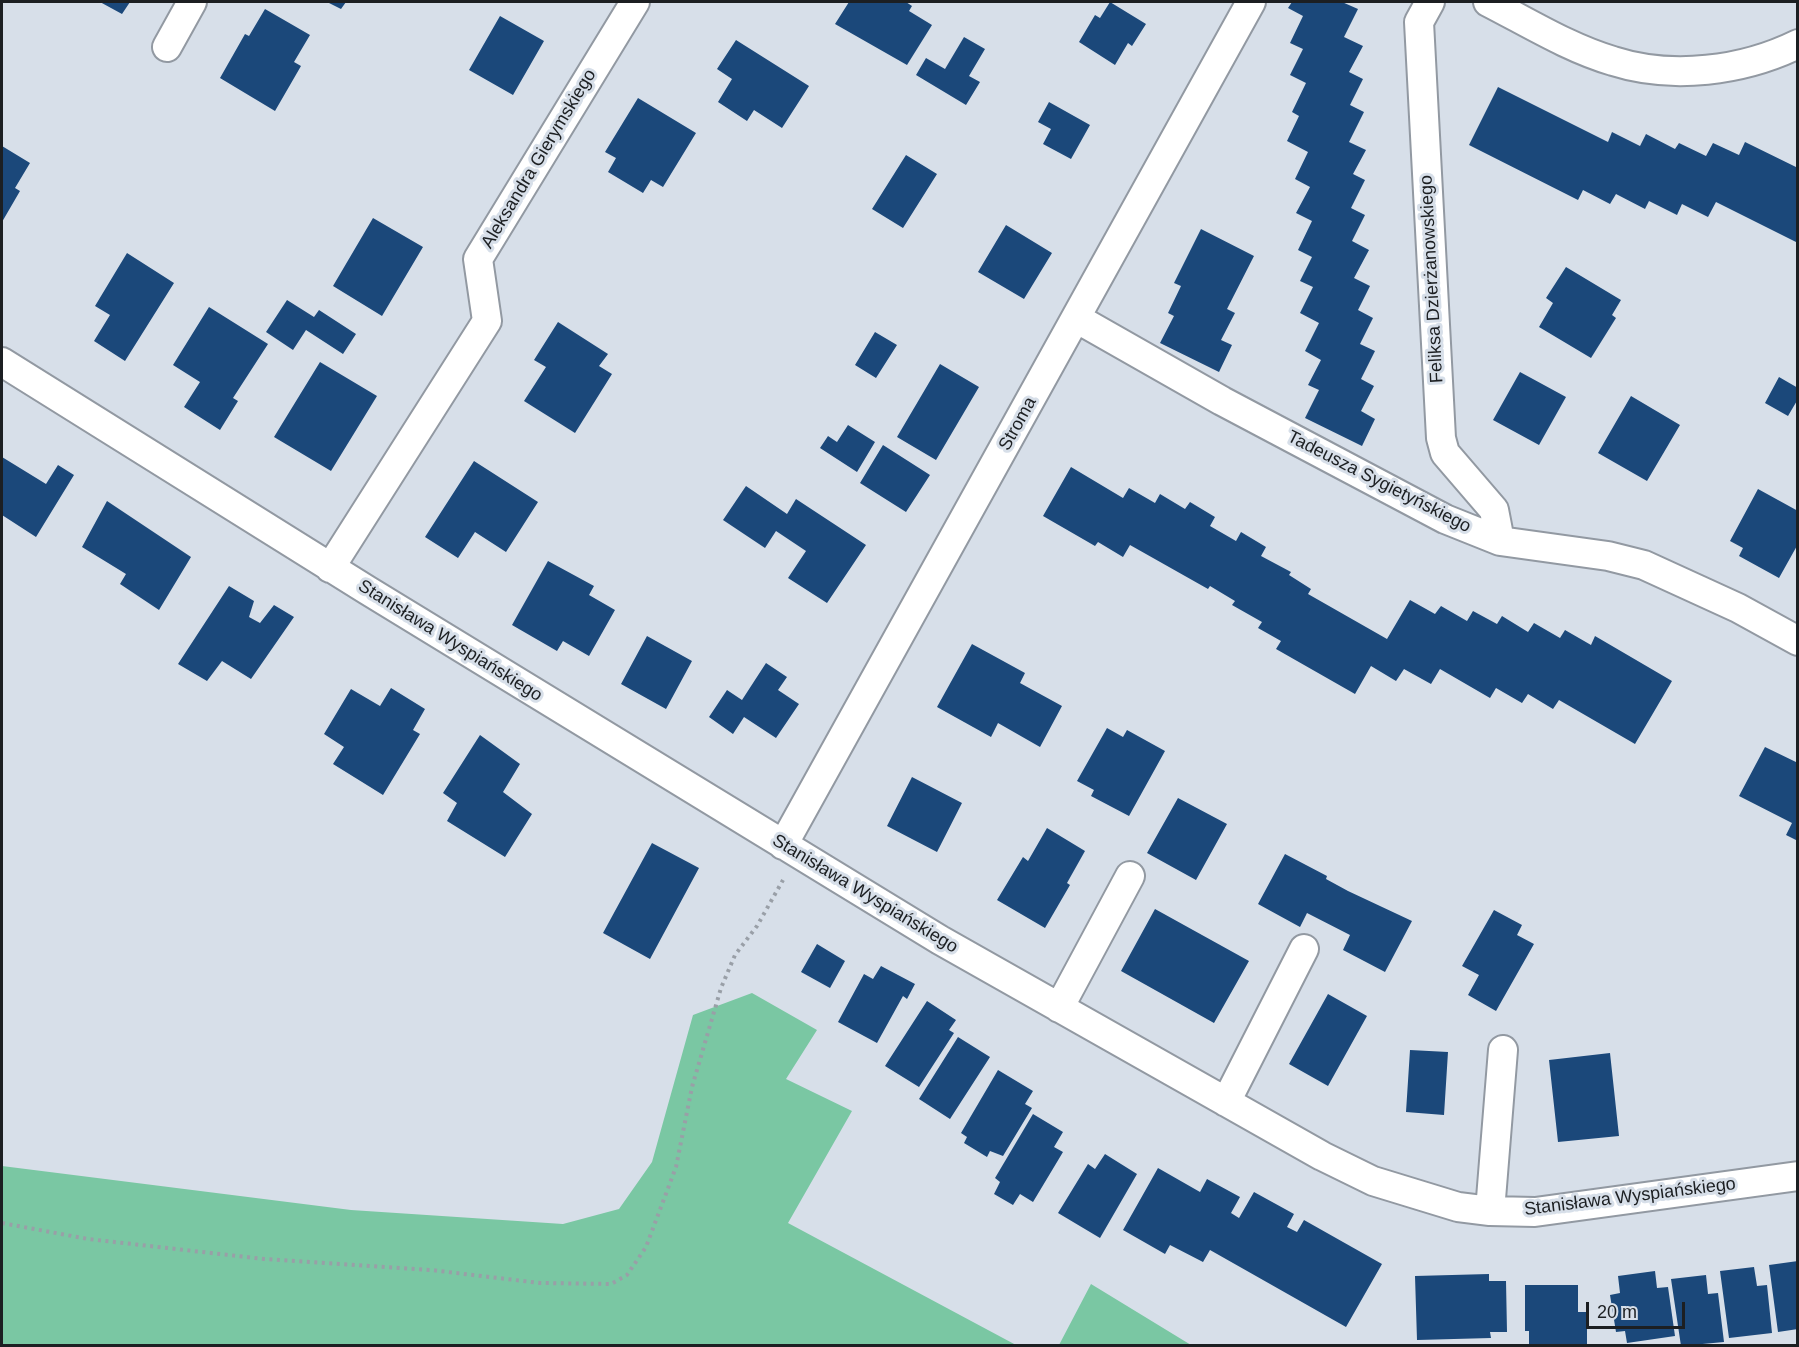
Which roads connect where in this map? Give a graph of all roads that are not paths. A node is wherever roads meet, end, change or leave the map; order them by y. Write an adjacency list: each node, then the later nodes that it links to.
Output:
1 (192, 2): 7 (street)
2 (635, 2): 11 (street, Aleksandra Gierymskiego)
3 (1251, 2): 8 (street, Stroma)
4 (1430, 2): 10 (street, Feliksa Dzierżanowskiego)
5 (1488, 2): 6 (street)
6 (1797, 44)
7 (166, 47)
8 (1076, 318): 10 (street, Tadeusza Sygietyńskiego); 13 (street, Stroma)
9 (2, 362): 11 (street, Stanisława Wyspiańskiego)
10 (1500, 541): 12 (street, Tadeusza Sygietyńskiego)
11 (330, 568): 13 (street, Stanisława Wyspiańskiego)
12 (1797, 641)
13 (791, 850): 16 (street, Stanisława Wyspiańskiego)
14 (1130, 876): 16 (street)
15 (1304, 949): 18 (street)
16 (1059, 1008): 18 (street, Stanisława Wyspiańskiego)
17 (1503, 1050): 20 (street)
18 (1226, 1102): 20 (street, Stanisława Wyspiańskiego)
19 (1797, 1176): 20 (street, Stanisława Wyspiańskiego)
20 (1490, 1211)

